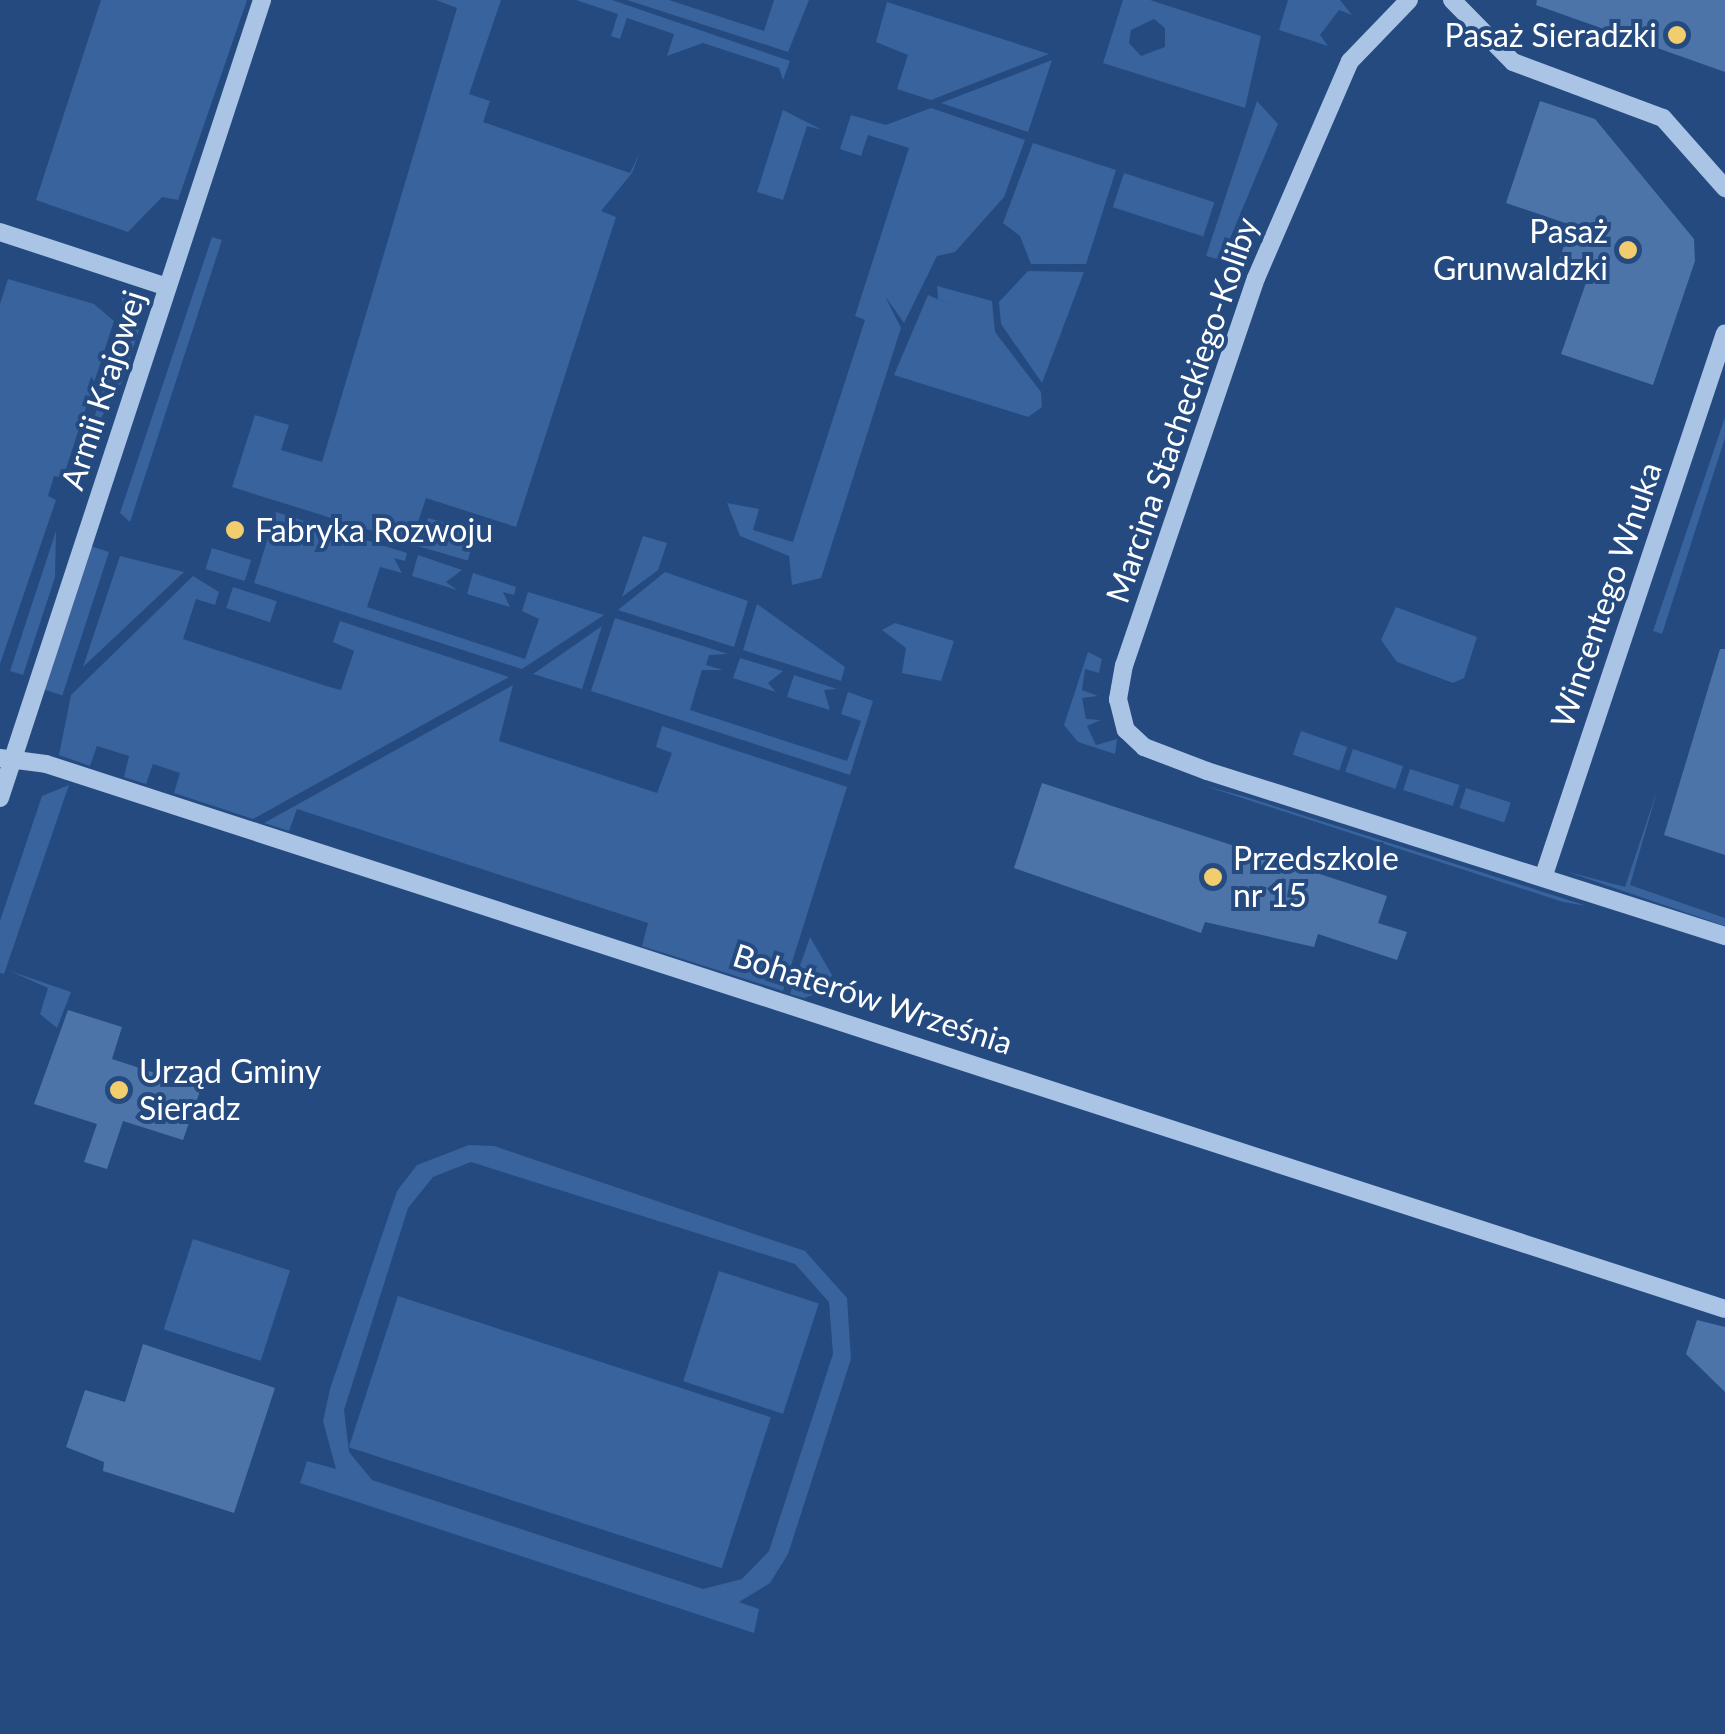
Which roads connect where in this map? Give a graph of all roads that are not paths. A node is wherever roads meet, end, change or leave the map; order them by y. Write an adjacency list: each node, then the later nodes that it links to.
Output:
1 (262, 0): 6 (street, Armii Krajowej)
2 (1409, 0): 10 (street, Marcina Stacheckiego-Koliby)
3 (1452, 0): 4 (street)
4 (1725, 188)
5 (0, 232): 6 (street)
6 (168, 287): 8 (street, Armii Krajowej)
7 (1725, 334): 10 (street, Wincentego Wnuka)
8 (6, 760): 9 (street, Armii Krajowej); 12 (street, Bohaterów Września)
9 (0, 798)
10 (1544, 875): 11 (street, Marcina Stacheckiego-Koliby)
11 (1725, 936)
12 (1725, 1309)

